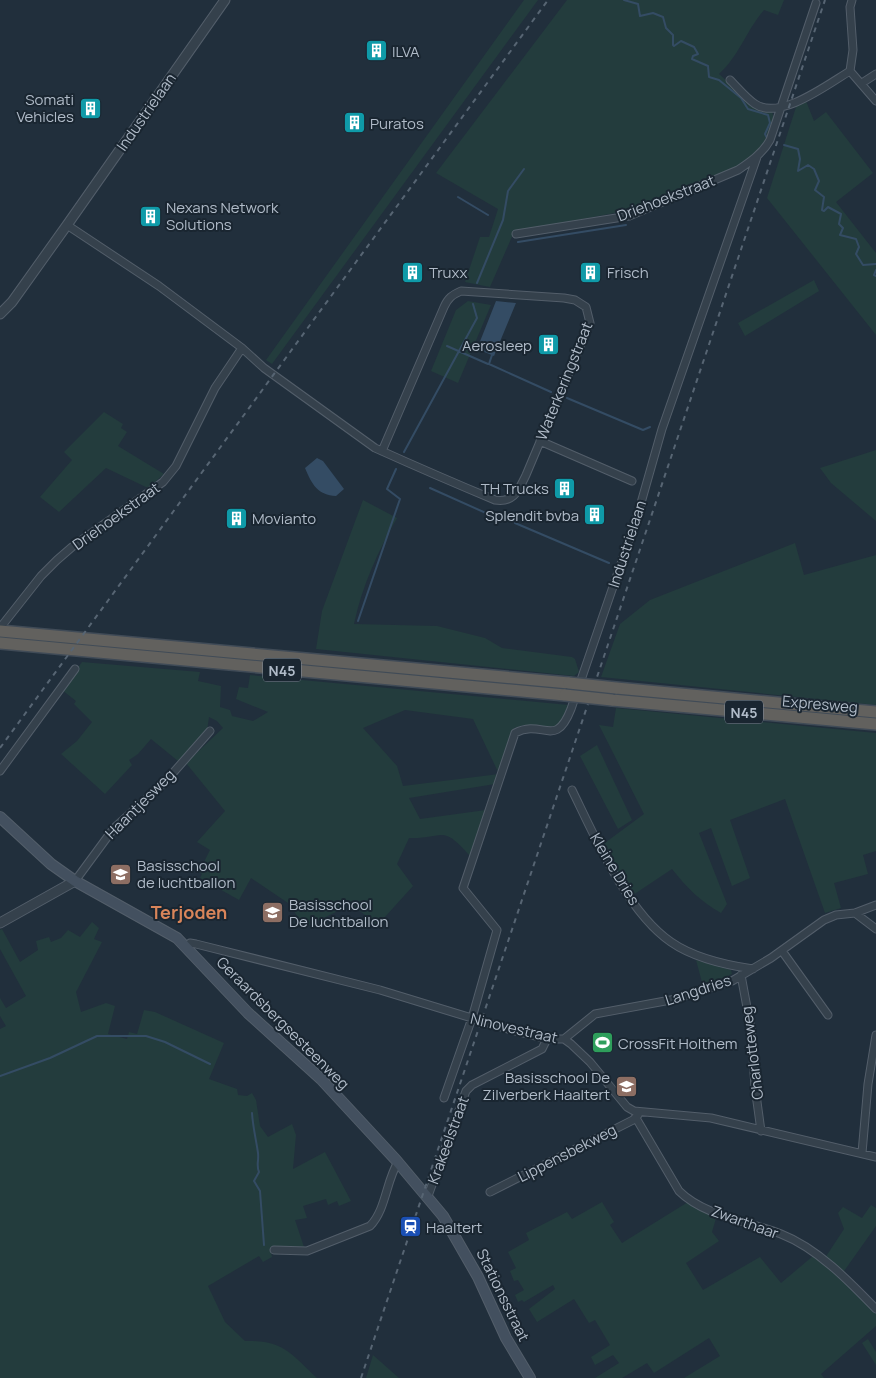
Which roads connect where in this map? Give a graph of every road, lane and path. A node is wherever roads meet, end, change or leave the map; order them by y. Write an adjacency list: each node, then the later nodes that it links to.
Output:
1 (225, 0): 11 (street, Industrielaan)
2 (852, 0): 4 (street)
3 (816, 2): 9 (street, Driehoekstraat)
4 (850, 71): 7 (street); 9 (street)
5 (876, 74): 7 (street)
6 (730, 80): 9 (street)
7 (862, 84): 8 (street)
8 (876, 101)
9 (780, 109): 10 (street, Driehoekstraat)
10 (756, 157): 12 (street, Driehoekstraat); 37 (street, Industrielaan)
11 (67, 225): 13 (street, Industrielaan); 14 (street)
12 (516, 234)
13 (0, 314)
14 (242, 348): 16 (street, Waterkeringstraat); 18 (street, Driehoekstraat)
15 (540, 442): 16 (street, Waterkeringstraat); 16 (street, Waterkeringstraat); 17 (street)
16 (382, 451)
17 (632, 481)
18 (3, 626): 21 (highway, Expresweg / N45, bridge)
19 (0, 643): 22 (highway, Expresweg / N45, bridge)
20 (75, 669): 24 (street)
21 (876, 712)
22 (876, 724)
23 (210, 731): 27 (street, Haantjesweg)
24 (0, 771)
25 (572, 790): 34 (street, Kleine Dries)
26 (0, 816): 27 (main road, Geraardsbergsesteenweg)
27 (75, 881): 30 (street); 32 (main road, Geraardsbergsesteenweg)
28 (876, 905): 29 (street, Langdries)
29 (854, 912): 31 (street); 33 (street, Langdries)
30 (0, 923)
31 (876, 929)
32 (186, 946): 37 (street, Ninovestraat); 47 (main road, Geraardsbergsesteenweg)
33 (782, 951): 34 (street, Langdries); 36 (street)
34 (753, 969): 35 (street, Langdries)
35 (741, 975): 40 (street, Langdries); 44 (street, Charlotteweg)
36 (828, 1015)
37 (472, 1018): 39 (street, Ninovestraat); 41 (street)
38 (876, 1035): 45 (street)
39 (547, 1039): 40 (street, Ninovestraat); 50 (street, Krakeelstraat)
40 (564, 1039): 42 (street, Ninovestraat)
41 (444, 1098)
42 (642, 1112): 43 (street, Lippensbekweg); 44 (street, Ninovestraat)
43 (636, 1118): 49 (street, Lippensbekweg); 52 (street, Zwarthaar)
44 (761, 1130): 45 (street, Ninovestraat)
45 (862, 1153): 46 (street, Ninovestraat)
46 (876, 1157)
47 (398, 1162): 48 (main road, Geraardsbergsesteenweg); 51 (street)
48 (413, 1178): 50 (main road, Stationsstraat)
49 (490, 1192)
50 (428, 1196): 53 (main road, Stationsstraat)
51 (274, 1250)
52 (876, 1309)
53 (530, 1378)

